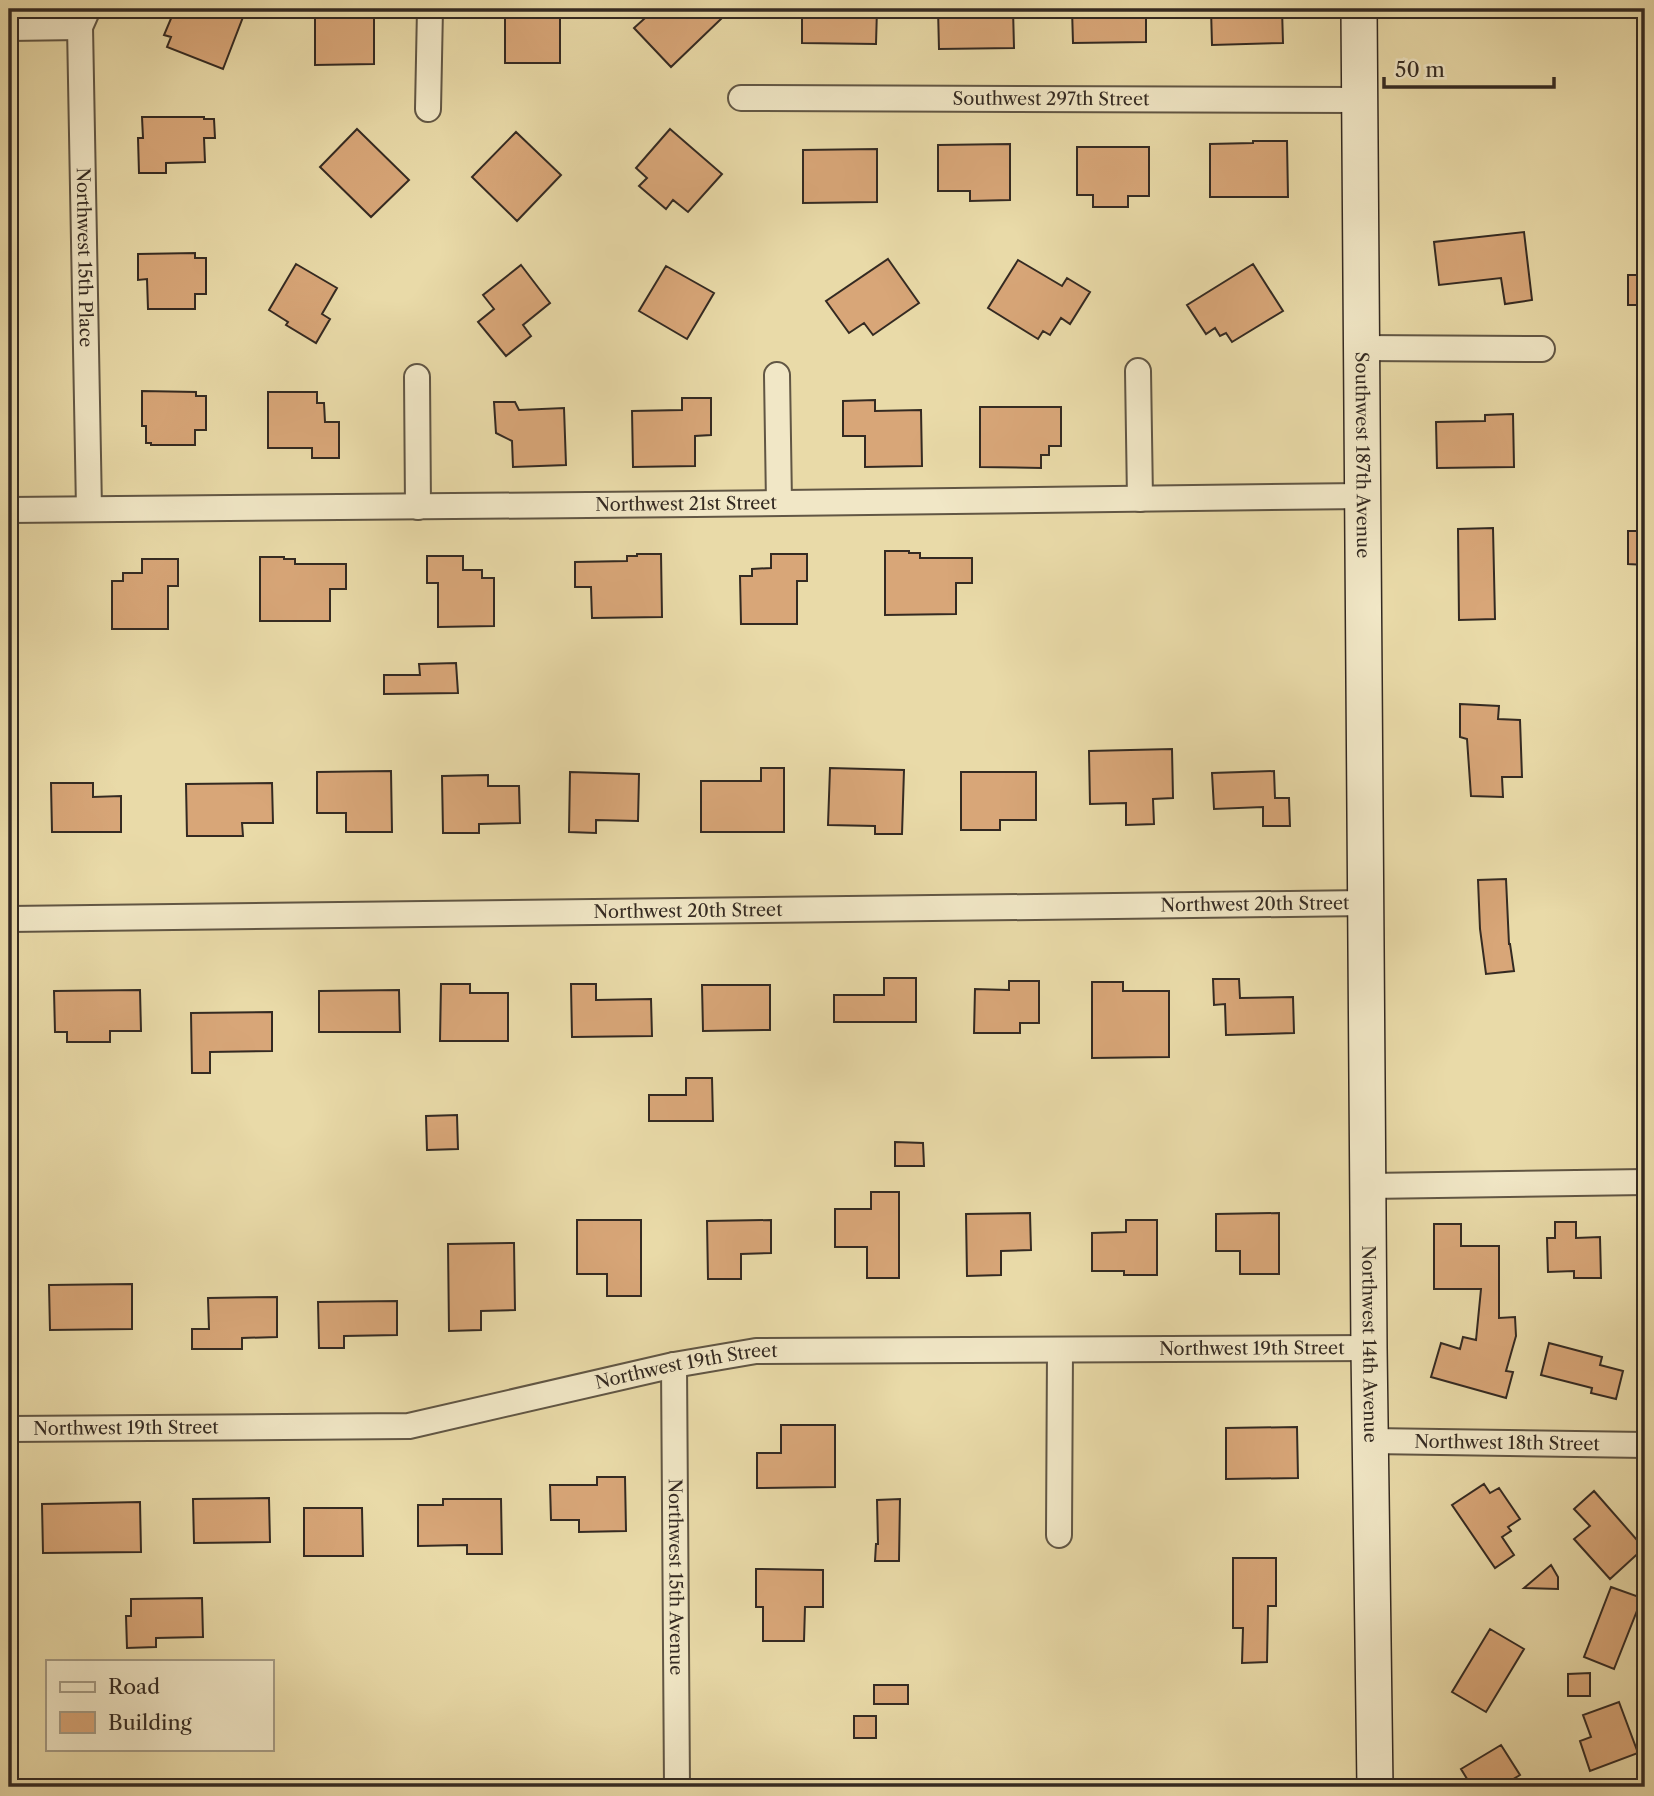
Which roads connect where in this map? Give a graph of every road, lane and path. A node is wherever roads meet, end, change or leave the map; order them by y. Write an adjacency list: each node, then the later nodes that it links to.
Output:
1 (430, 9): 7 (street)
2 (1359, 9): 6 (street, Southwest 187th Avenue)
3 (84, 18): 4 (street); 17 (street, Northwest 15th Place)
4 (9, 28)
5 (741, 98): 6 (street, Southwest 297th Street)
6 (1360, 100): 8 (street, Southwest 187th Avenue)
7 (428, 109)
8 (1362, 348): 9 (street); 13 (street, Southwest 187th Avenue)
9 (1542, 349)
10 (1139, 371): 14 (street)
11 (777, 375): 15 (street)
12 (417, 377): 16 (street)
13 (1363, 496): 14 (street, Northwest 21st Street); 19 (street, Southwest 187th Avenue)
14 (1140, 499): 15 (street, Northwest 21st Street)
15 (779, 503): 16 (street, Northwest 21st Street)
16 (418, 507): 17 (street, Northwest 21st Street)
17 (89, 509): 18 (street, Northwest 21st Street)
18 (9, 510)
19 (1366, 903): 20 (street, Northwest 20th Street); 22 (street, Northwest 14th Avenue)
20 (9, 919)
21 (1645, 1182): 22 (street)
22 (1368, 1186): 23 (street, Northwest 14th Avenue)
23 (1369, 1348): 24 (street, Northwest 19th Street); 27 (street, Northwest 14th Avenue)
24 (1060, 1350): 25 (street, Northwest 19th Street); 29 (street)
25 (674, 1365): 26 (street, Northwest 19th Street); 30 (street, Northwest 15th Avenue)
26 (9, 1429)
27 (1371, 1441): 28 (street, Northwest 18th Street); 31 (street, Northwest 14th Avenue)
28 (1645, 1445)
29 (1059, 1535)
30 (677, 1787)
31 (1375, 1787)

